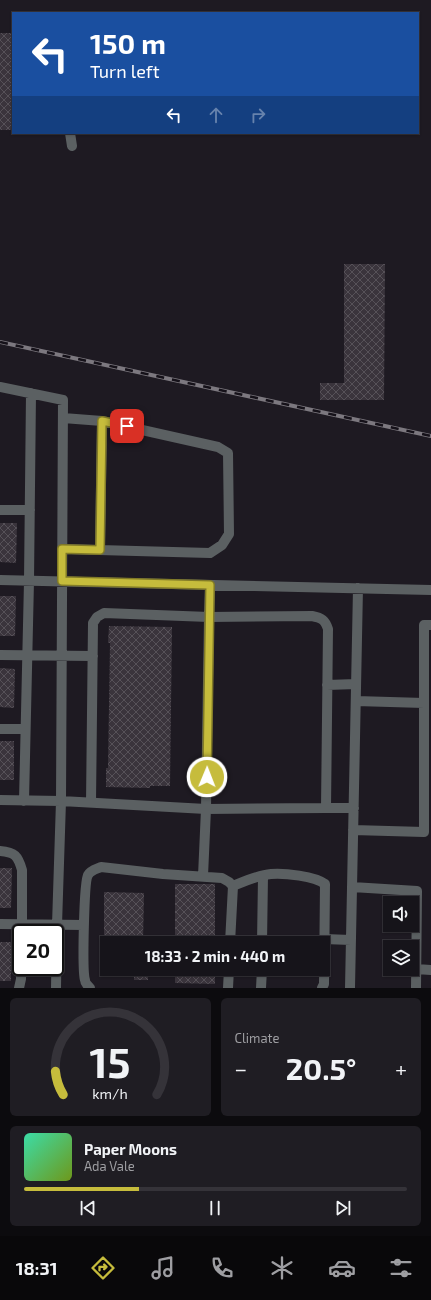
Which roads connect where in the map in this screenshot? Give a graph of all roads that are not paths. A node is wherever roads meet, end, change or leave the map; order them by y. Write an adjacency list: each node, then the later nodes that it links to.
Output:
1 (70, 134): 2 (lane)
2 (72, 146)
3 (0, 387): 4 (lane)
4 (31, 393): 5 (lane); 8 (lane)
5 (63, 418): 6 (lane); 9 (lane)
6 (102, 421): 10 (lane); 10 (lane)
7 (0, 510): 8 (lane)
8 (30, 510): 12 (lane)
9 (62, 549): 10 (lane); 13 (lane)
10 (100, 550)
11 (0, 580): 12 (lane)
12 (29, 581): 13 (lane); 20 (lane)
13 (62, 581): 14 (lane); 21 (lane)
14 (210, 585): 15 (lane); 17 (lane)
15 (358, 588): 16 (lane); 24 (lane)
16 (431, 590)
17 (209, 617): 22 (lane); 23 (lane); 36 (lane)
18 (431, 625): 26 (lane)
19 (0, 655): 20 (lane)
20 (27, 655): 21 (lane); 28 (lane)
21 (62, 656): 22 (lane); 32 (lane)
22 (93, 656): 33 (lane)
23 (327, 684): 24 (lane); 34 (lane)
24 (356, 684): 25 (lane)
25 (356, 701): 26 (lane); 35 (lane)
26 (424, 703): 29 (lane)
27 (0, 729): 28 (lane)
28 (26, 729): 31 (lane)
29 (428, 758): 37 (lane)
30 (0, 800): 31 (lane)
31 (24, 801): 32 (lane)
32 (61, 801): 33 (lane); 45 (lane)
33 (91, 803): 36 (lane)
34 (326, 808): 35 (lane); 36 (lane)
35 (354, 808): 37 (lane)
36 (206, 809): 39 (lane)
37 (353, 830): 42 (lane)
38 (0, 851): 44 (lane)
39 (203, 876): 41 (lane); 47 (lane)
40 (263, 876): 41 (lane); 50 (lane); 51 (lane)
41 (233, 886): 49 (lane)
42 (352, 887): 53 (lane); 54 (lane)
43 (0, 924): 48 (lane)
44 (22, 924)
45 (57, 924)
46 (64, 924): 47 (lane)
47 (84, 925): 65 (lane)
48 (12, 927)
49 (230, 936)
50 (262, 936)
51 (324, 936)
52 (330, 939): 53 (lane)
53 (351, 940): 69 (lane)
54 (416, 940)
55 (419, 969): 56 (lane)
56 (431, 970)
57 (21, 976): 63 (lane)
58 (56, 976): 64 (lane)
59 (229, 976): 66 (lane)
60 (262, 976): 67 (lane)
61 (324, 976): 68 (lane)
62 (416, 976): 70 (lane)
63 (19, 988)
64 (56, 988)
65 (90, 988)
66 (228, 988)
67 (261, 988)
68 (322, 988)
69 (350, 988)
70 (416, 988)

